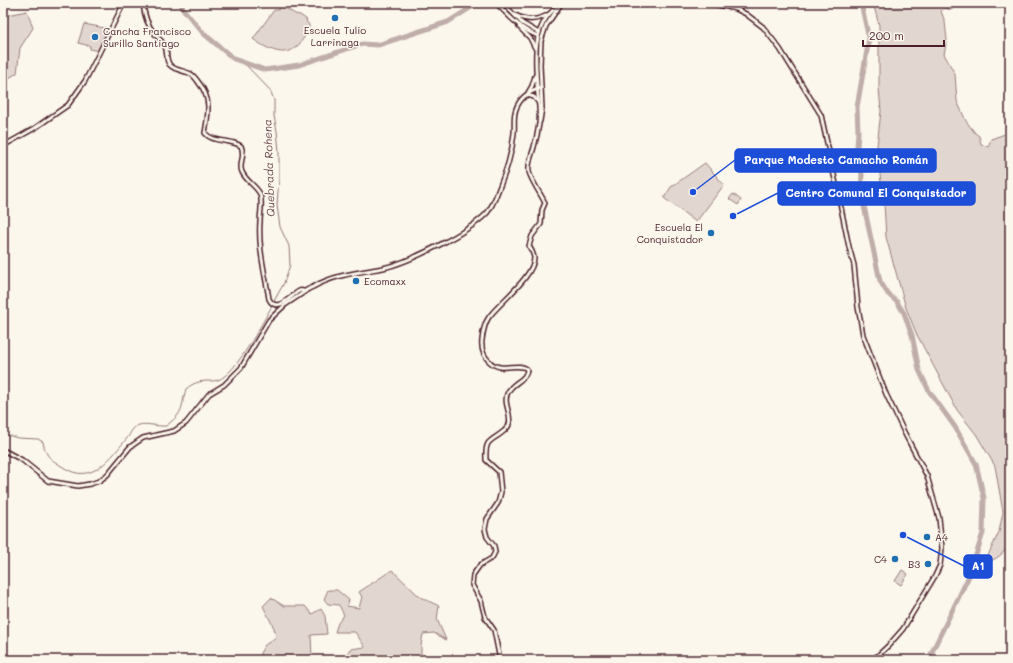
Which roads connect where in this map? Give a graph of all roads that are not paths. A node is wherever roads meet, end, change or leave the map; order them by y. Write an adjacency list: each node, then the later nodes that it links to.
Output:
1 (124, 3): 17 (street)
2 (143, 3): 18 (street)
3 (496, 3): 9 (street)
4 (503, 3): 8 (street)
5 (710, 3): 21 (street)
6 (562, 4): 7 (street); 10 (street)
7 (552, 12): 8 (street); 10 (street)
8 (513, 14): 10 (street)
9 (517, 24): 10 (street); 11 (street)
10 (540, 35): 11 (street); 13 (street)
11 (535, 48): 12 (street)
12 (536, 74): 13 (street); 14 (street)
13 (539, 89): 14 (street); 15 (street); 16 (street)
14 (527, 95): 15 (street); 18 (street)
15 (538, 102): 16 (street)
16 (540, 121): 20 (street)
17 (3, 146)
18 (306, 290): 19 (street)
19 (3, 450)
20 (500, 660)
21 (873, 660)

